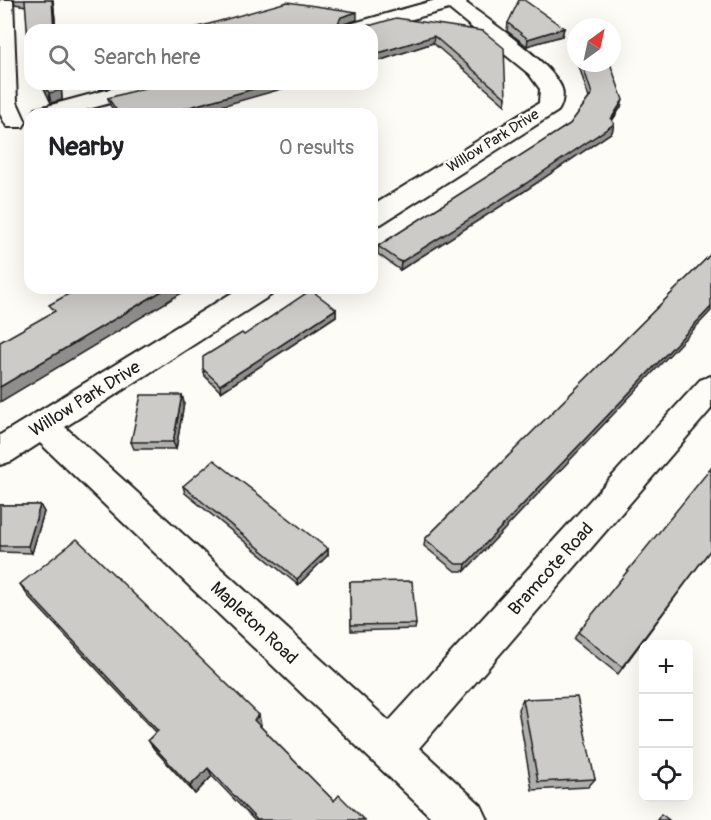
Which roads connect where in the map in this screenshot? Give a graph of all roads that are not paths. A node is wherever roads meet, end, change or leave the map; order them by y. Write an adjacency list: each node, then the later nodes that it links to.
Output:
1 (3, 0): 6 (street)
2 (456, 1): 3 (street); 7 (street, Willow Park Drive)
3 (372, 24)
4 (132, 90): 5 (street)
5 (66, 108)
6 (15, 122)
7 (378, 214)
8 (251, 294): 10 (street, Willow Park Drive)
9 (711, 388): 12 (street, Bramcote Road)
10 (42, 426): 11 (street, Willow Park Drive); 12 (street, Mapleton Road)
11 (0, 453)
12 (391, 749): 13 (street, Mapleton Road)
13 (466, 820)

